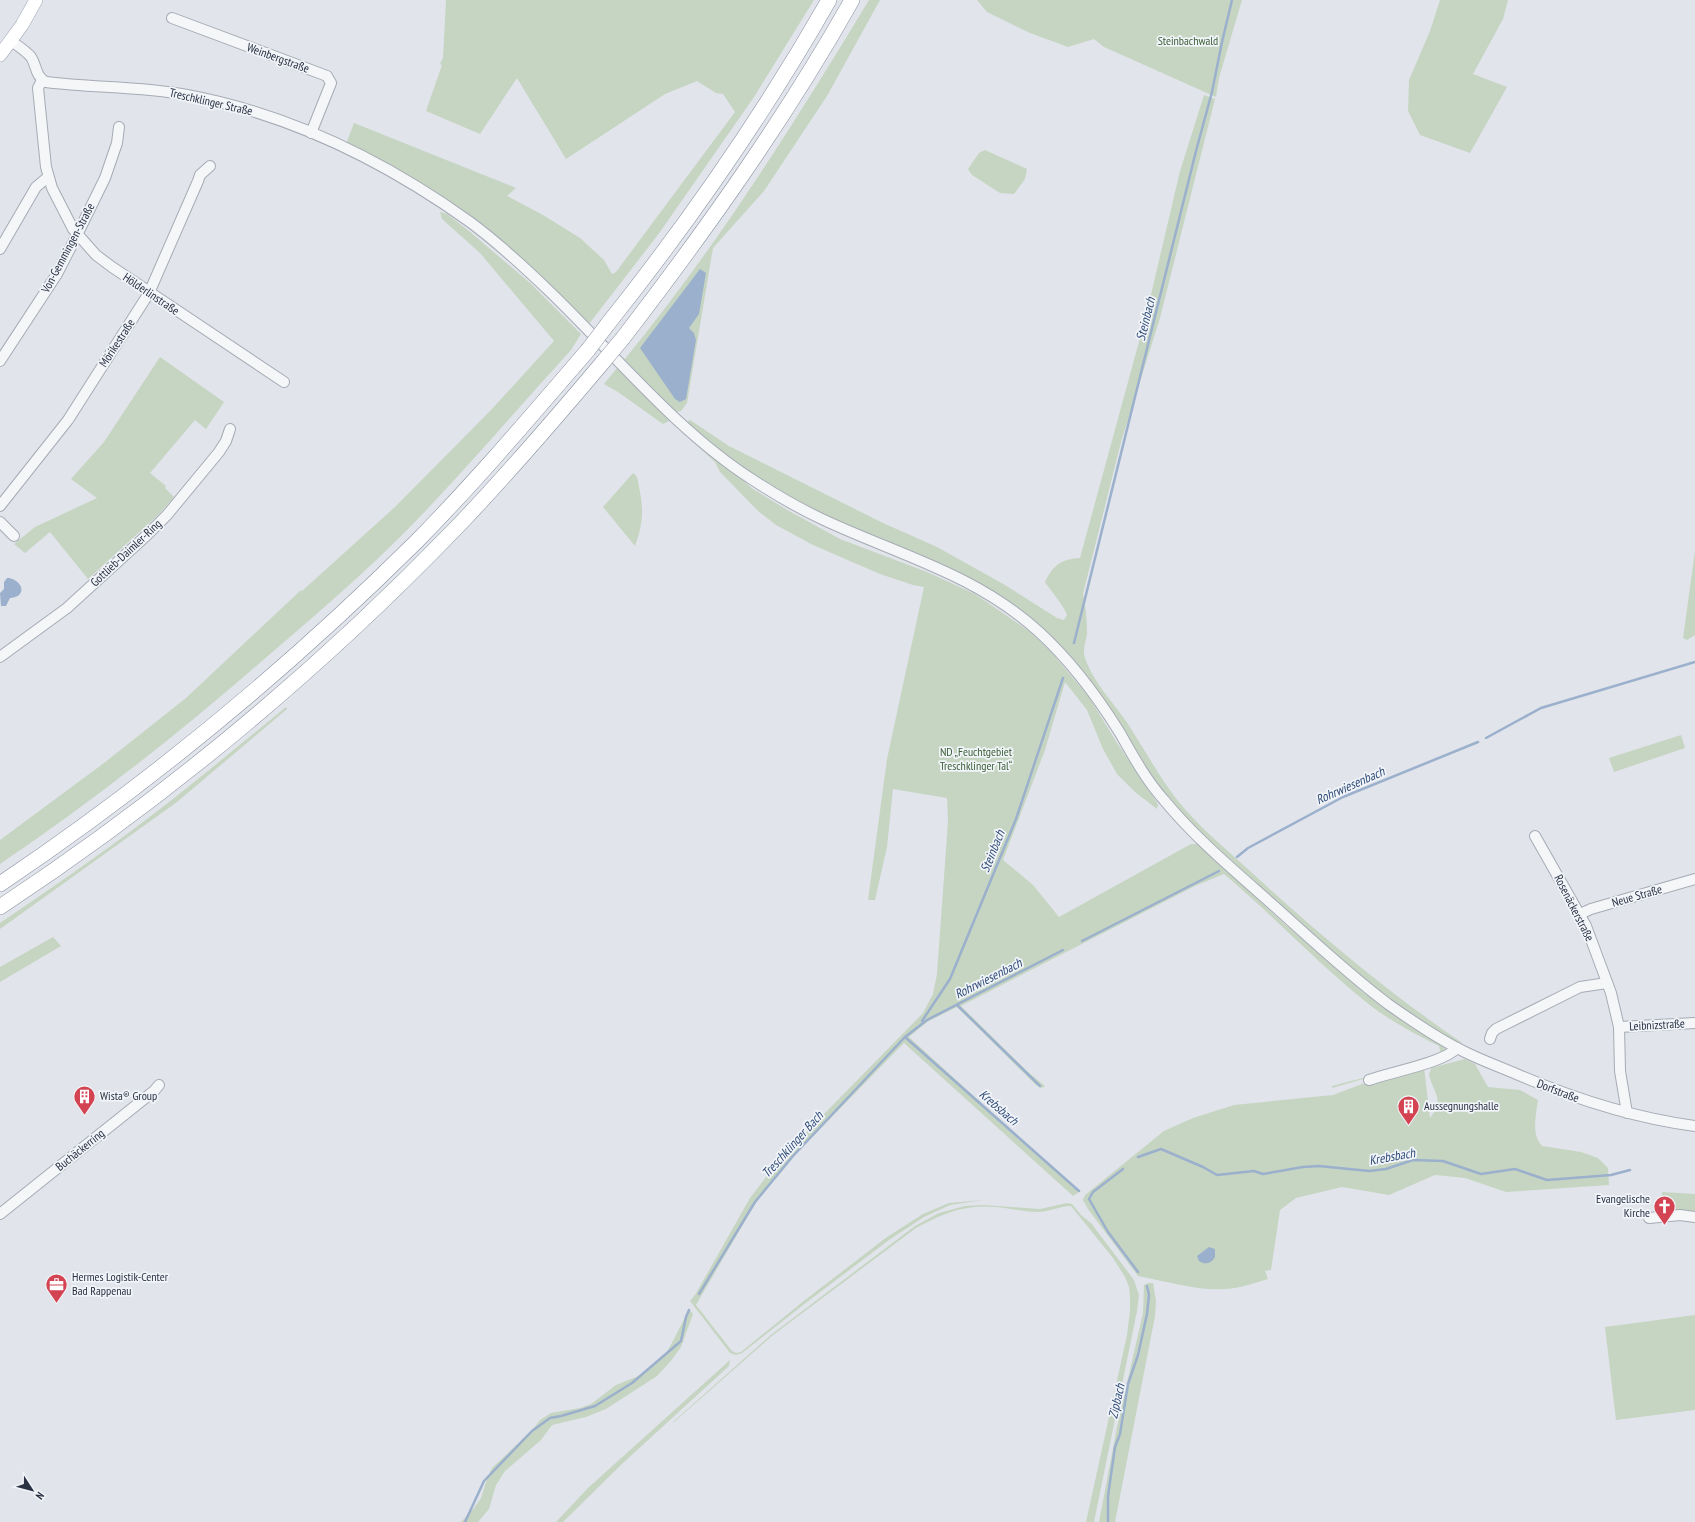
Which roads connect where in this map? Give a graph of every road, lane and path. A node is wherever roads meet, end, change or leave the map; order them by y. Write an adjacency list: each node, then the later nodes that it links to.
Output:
1 (36, 0): 5 (main road)
2 (829, 0): 24 (highway, bridge)
3 (852, 0): 25 (highway, bridge)
4 (172, 18): 9 (street, Weinbergstraße)
5 (11, 41): 6 (main road); 7 (street)
6 (0, 55)
7 (42, 80): 9 (street, Treschklinger Straße); 11 (street, Hölderlinstraße)
8 (119, 127): 12 (street, Von-Gemmingen-Straße)
9 (311, 133): 30 (street, Treschklinger Straße)
10 (210, 166): 14 (street, Mörikestraße)
11 (48, 177): 12 (street, Hölderlinstraße); 13 (street)
12 (77, 235): 14 (street, Hölderlinstraße); 15 (street, Von-Gemmingen-Straße)
13 (0, 249)
14 (149, 293): 16 (street, Hölderlinstraße); 18 (street, Mörikestraße)
15 (0, 361)
16 (284, 382)
17 (230, 429): 21 (street, Gottlieb-Daimler-Ring)
18 (0, 506)
19 (0, 522): 20 (street)
20 (14, 536)
21 (0, 657)
22 (1536, 836): 26 (street, Rosenäckerstraße)
23 (1695, 879): 26 (street, Neue Straße)
24 (0, 884)
25 (0, 907)
26 (1580, 914): 27 (street, Rosenäckerstraße)
27 (1608, 983): 29 (street, Rosenäckerstraße); 31 (street)
28 (1695, 1023): 29 (street, Leibnizstraße)
29 (1619, 1027): 35 (street, Rosenäckerstraße)
30 (1429, 1031): 32 (street, Dorfstraße)
31 (1490, 1039)
32 (1457, 1048): 33 (street); 35 (street, Dorfstraße)
33 (1369, 1080)
34 (160, 1085): 37 (street, Buchäckerring)
35 (1627, 1114): 36 (street, Dorfstraße)
36 (1695, 1126)
37 (0, 1214)
38 (1695, 1217): 39 (street)
39 (1649, 1218)

